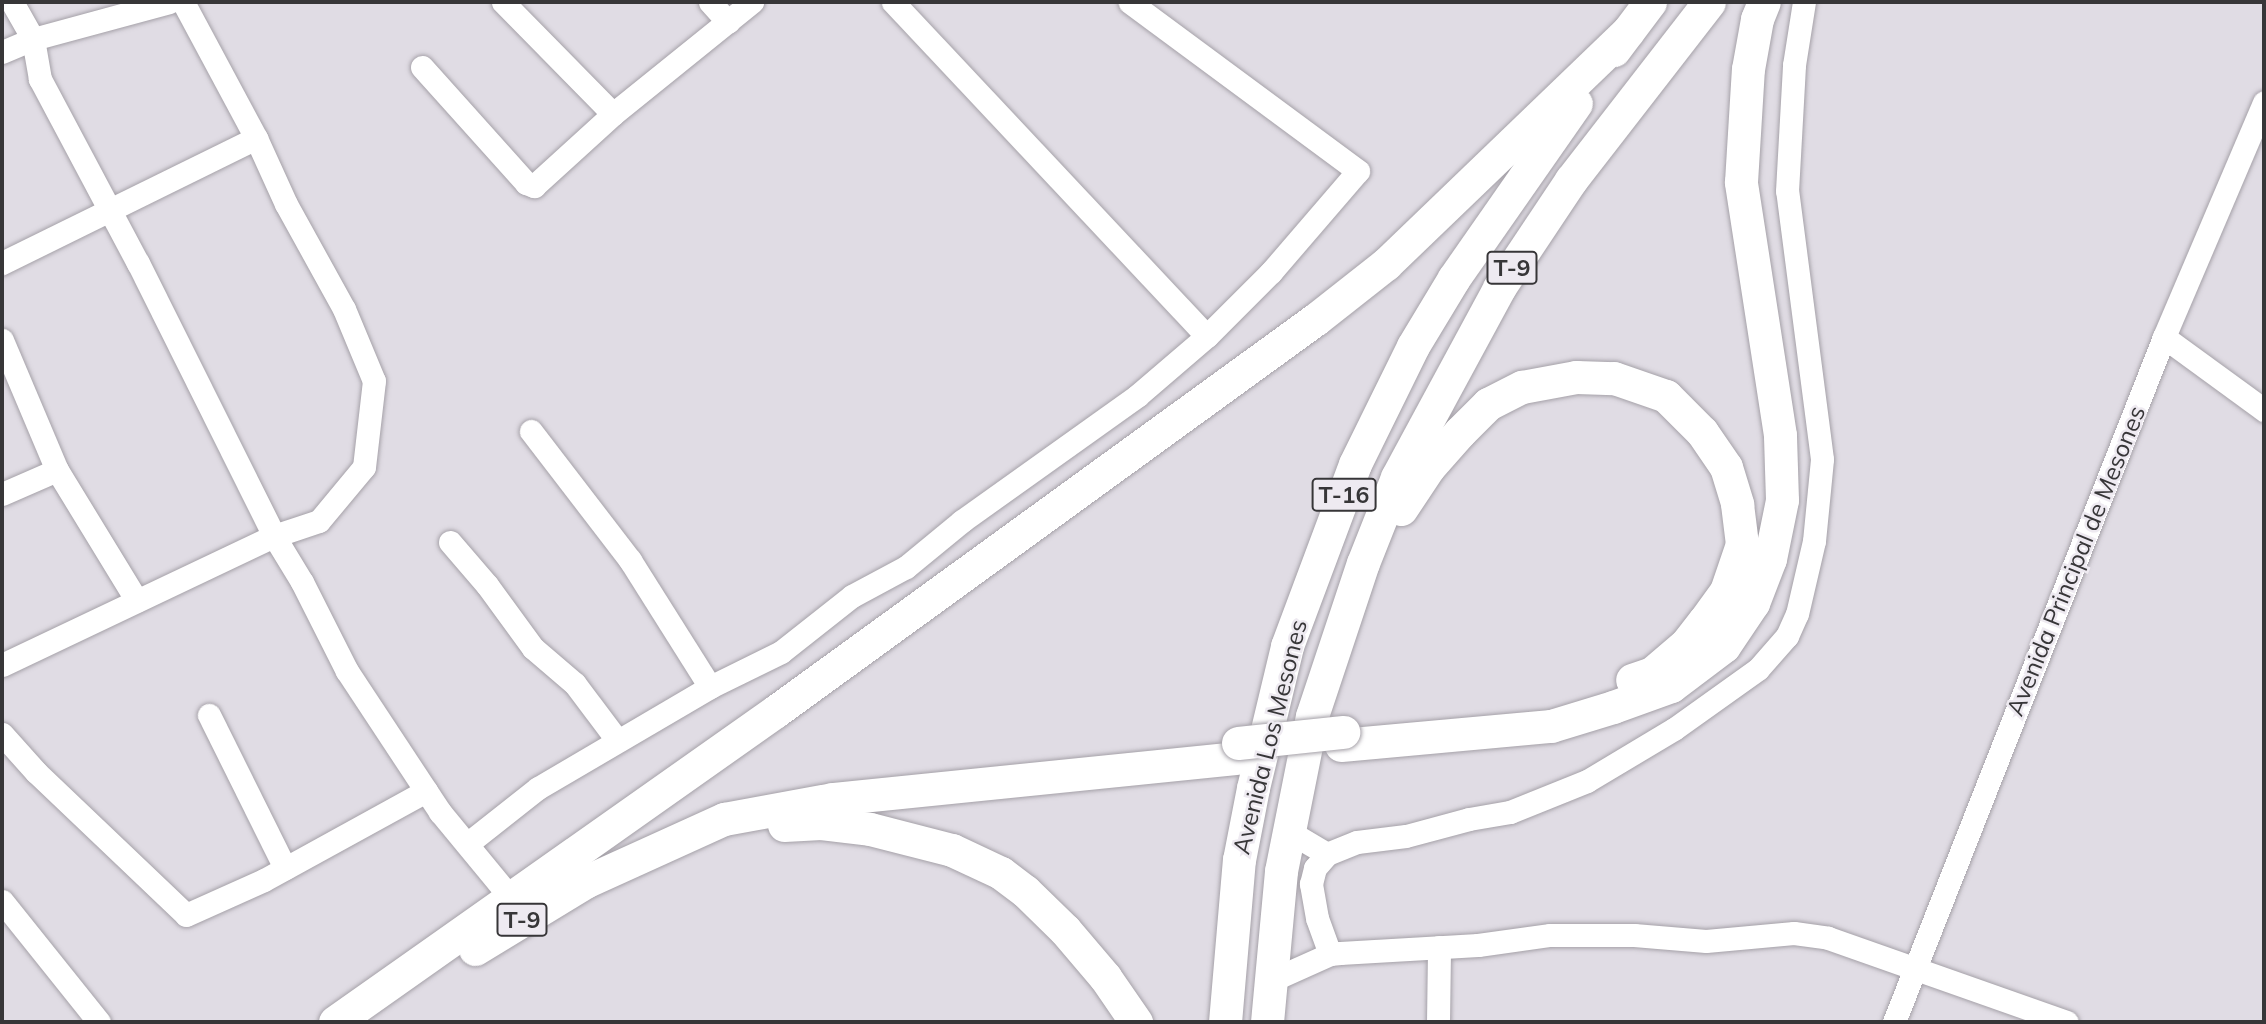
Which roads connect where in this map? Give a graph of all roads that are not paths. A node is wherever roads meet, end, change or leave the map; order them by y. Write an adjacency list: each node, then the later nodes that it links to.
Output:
1 (12, 2): 15 (street)
2 (169, 2): 15 (street)
3 (183, 2): 21 (street)
4 (503, 2): 19 (street)
5 (710, 2): 13 (street)
6 (752, 2): 13 (street)
7 (892, 2): 24 (street)
8 (1130, 2): 24 (street)
9 (1650, 2): 14 (highway, Avenida Los Mesones)
10 (1709, 2): 33 (highway, Avenida Los Mesones / T-9)
11 (1764, 2): 39 (highway)
12 (1804, 2): 46 (street)
13 (728, 22): 19 (street)
14 (1627, 32): 48 (highway); 58 (highway, Avenida Los Mesones / T-16)
15 (33, 39): 16 (street); 22 (street)
16 (2, 52)
17 (422, 67): 19 (street)
18 (2264, 102): 20 (street, Avenida Principal de Mesones)
19 (612, 114)
20 (2259, 125): 25 (street, Avenida Principal de Mesones)
21 (256, 138): 22 (street); 31 (street)
22 (111, 212): 23 (street); 31 (street)
23 (2, 263)
24 (1207, 337): 36 (street)
25 (2165, 337): 27 (street); 52 (street, Avenida Principal de Mesones)
26 (2, 340): 29 (street)
27 (2264, 410)
28 (531, 431): 36 (street)
29 (57, 470): 30 (street); 34 (street)
30 (2, 494)
31 (274, 536): 34 (street); 42 (street)
32 (450, 542): 40 (street)
33 (1363, 563): 39 (highway); 43 (highway, Avenida Los Mesones)
34 (137, 601): 35 (street)
35 (2, 665)
36 (710, 687): 40 (street)
37 (209, 715): 47 (street)
38 (2, 734): 47 (street)
39 (1342, 739): 41 (highway)
40 (617, 740): 45 (street)
41 (1237, 751): 44 (highway); 48 (highway)
42 (426, 791): 45 (street); 47 (street)
43 (1288, 831): 46 (street); 53 (highway, Avenida Los Mesones)
44 (681, 836): 56 (highway, T-9); 57 (highway)
45 (467, 844): 48 (street)
46 (1327, 854): 51 (street)
47 (285, 868)
48 (511, 898): 55 (highway, T-9)
49 (2, 901): 54 (street)
50 (1439, 947): 51 (street); 52 (street); 60 (street)
51 (1330, 954): 53 (street)
52 (1915, 968): 61 (street, Avenida Principal de Mesones); 62 (street)
53 (1270, 981): 59 (highway, Avenida Los Mesones)
54 (99, 1022)
55 (335, 1022)
56 (374, 1022)
57 (1136, 1022)
58 (1225, 1022)
59 (1267, 1022)
60 (1438, 1022)
61 (1894, 1022)
62 (2067, 1022)

